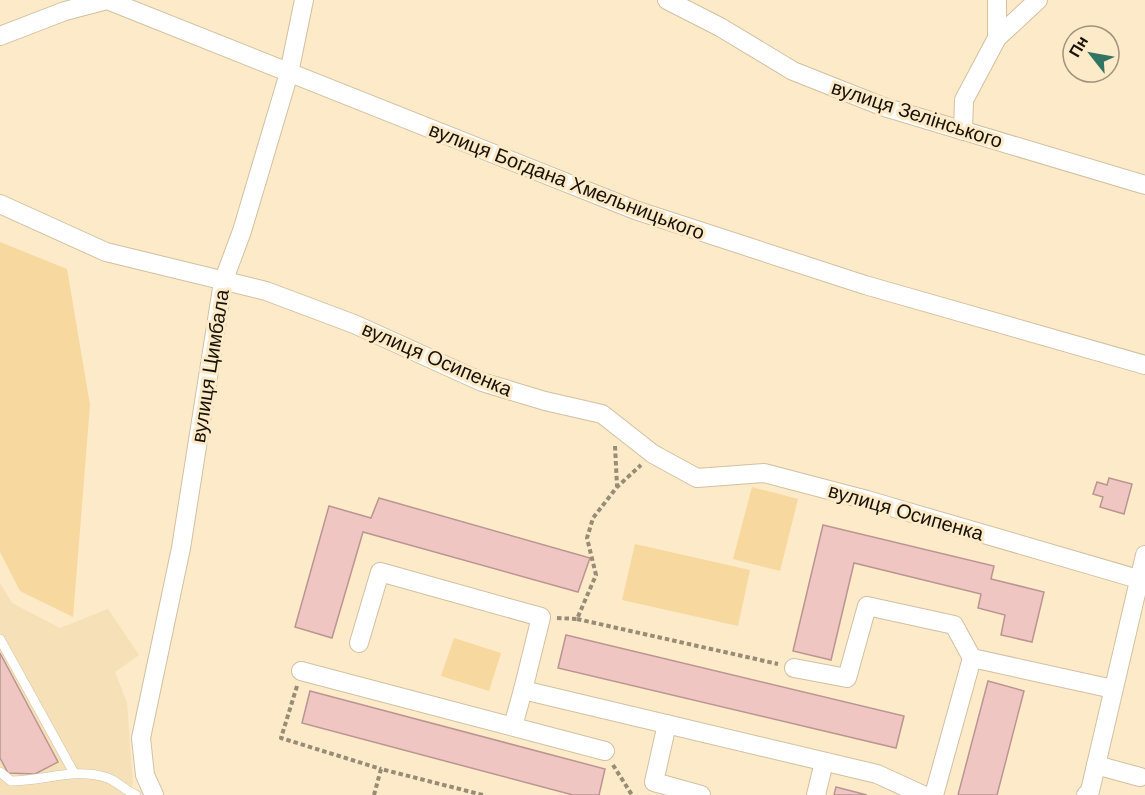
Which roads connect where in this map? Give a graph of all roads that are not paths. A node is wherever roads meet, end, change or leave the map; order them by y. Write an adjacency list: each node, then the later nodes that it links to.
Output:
1 (304, 0): 7 (street, вулиця Цимбала)
2 (667, 0): 8 (street, вулиця Зелінського)
3 (997, 0): 6 (street)
4 (1038, 0): 6 (street)
5 (0, 36): 7 (street, вулиця Богдана Хмельницького)
6 (997, 38): 8 (street)
7 (288, 73): 11 (street, вулиця Цимбала); 12 (street, вулиця Богдана Хмельницького)
8 (963, 131): 9 (street, вулиця Зелінського)
9 (1145, 185)
10 (0, 204): 11 (street, вулиця Осипенка)
11 (223, 282): 14 (street, вулиця Осипенка); 32 (street, вулиця Цимбала)
12 (1145, 365)
13 (1145, 555): 14 (street)
14 (1142, 581): 20 (street)
15 (0, 639): 28 (lane)
16 (359, 643): 21 (street)
17 (972, 658): 18 (street); 20 (street); 36 (street)
18 (794, 668)
19 (301, 671): 23 (street)
20 (1113, 688): 26 (street)
21 (523, 690): 22 (street); 23 (street)
22 (667, 724): 25 (street); 33 (street)
23 (513, 726): 24 (street)
24 (605, 751)
25 (824, 762): 30 (street); 34 (street)
26 (1095, 765): 29 (street); 37 (street)
27 (0, 772): 28 (lane)
28 (74, 773): 31 (lane)
29 (1140, 777)
30 (887, 787): 35 (street)
31 (136, 795)
32 (154, 795)
33 (701, 795)
34 (816, 795)
35 (923, 795)
36 (934, 795)
37 (1086, 795)

